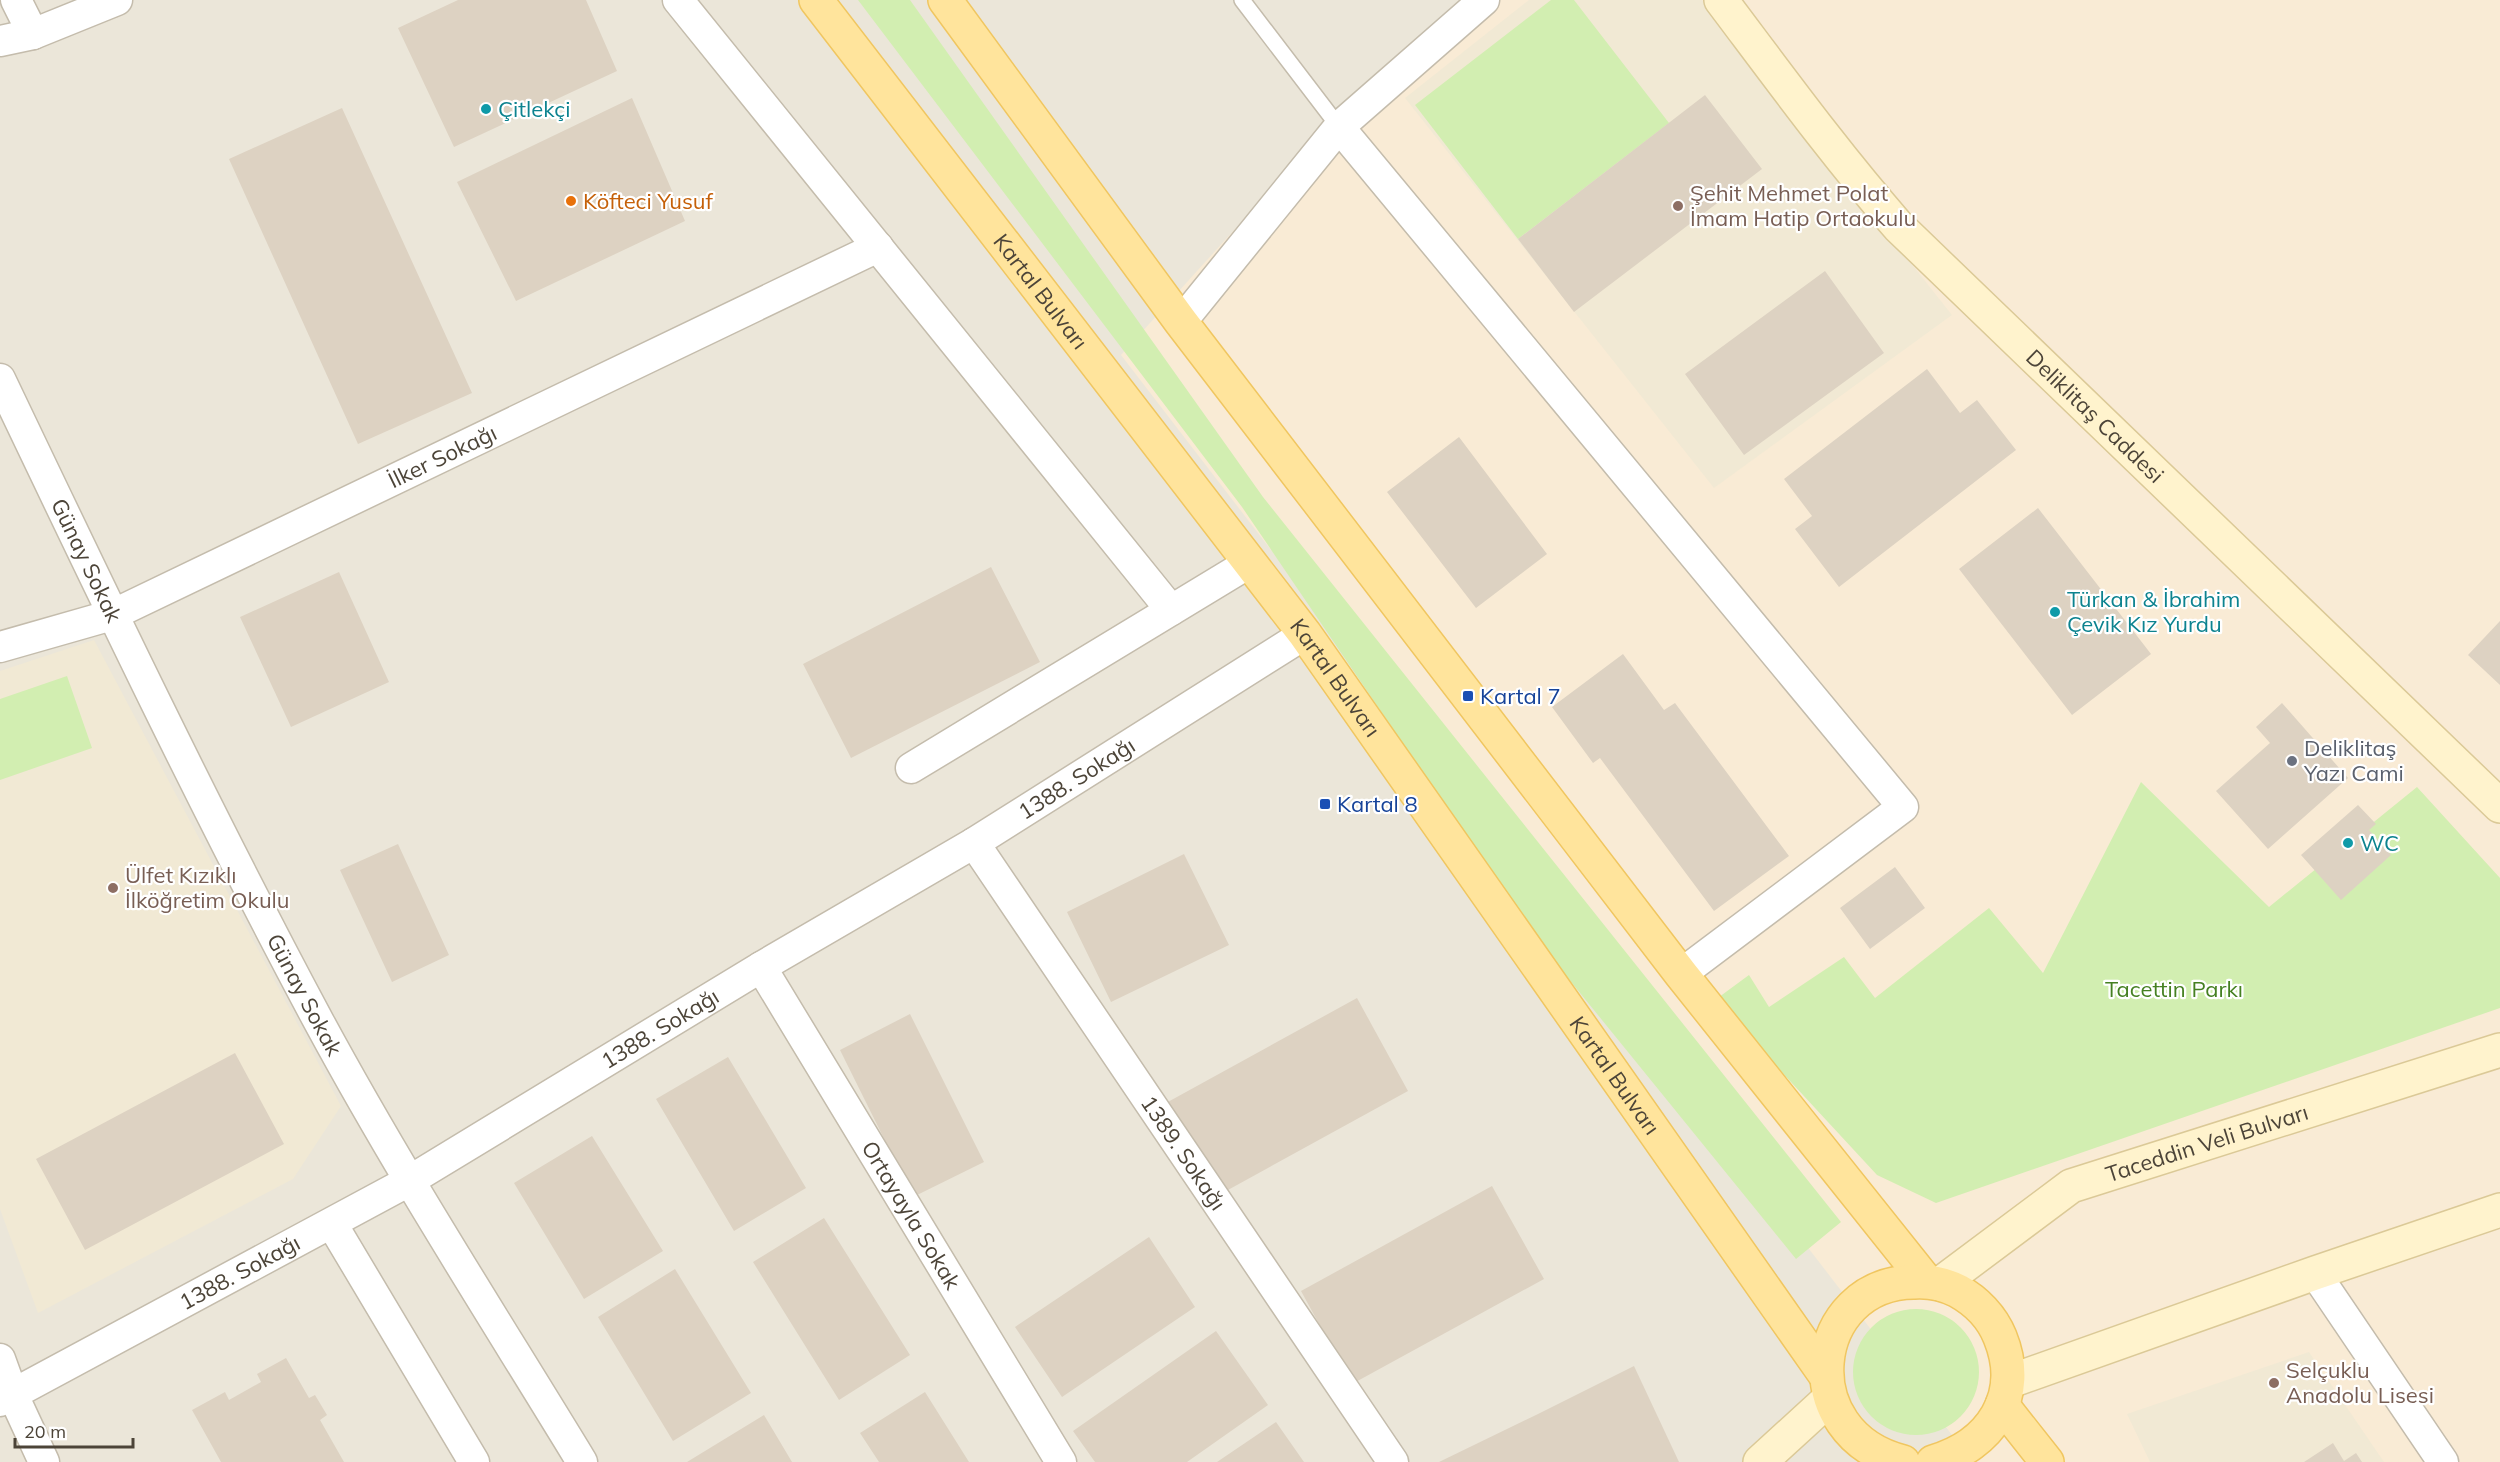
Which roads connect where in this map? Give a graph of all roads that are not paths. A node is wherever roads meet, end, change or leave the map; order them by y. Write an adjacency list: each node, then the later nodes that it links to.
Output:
1 (16, 0): 9 (street)
2 (117, 0): 9 (street)
3 (678, 0): 12 (street)
4 (816, 0): 15 (main road, Kartal Bulvarı)
5 (945, 0): 13 (main road)
6 (1242, 0): 11 (lane)
7 (1484, 0): 11 (street)
8 (1722, 0): 21 (street, Deliklitaş Caddesi)
9 (33, 34): 10 (street)
10 (0, 41)
11 (1339, 127): 13 (street); 24 (street)
12 (878, 247): 16 (street); 17 (street, İlker Sokağı)
13 (1181, 322): 24 (main road)
14 (0, 380): 17 (street, Günay Sokak)
15 (1249, 563): 16 (street); 18 (main road, Kartal Bulvarı)
16 (1172, 610): 20 (street)
17 (112, 615): 19 (street, İlker Sokağı); 26 (street, Günay Sokak)
18 (1305, 634): 22 (street, 1388. Sokağı); 32 (main road, Kartal Bulvarı)
19 (0, 648)
20 (911, 768)
21 (2500, 806)
22 (974, 843): 23 (street, 1388. Sokağı); 40 (street, 1389. Sokağı)
23 (761, 967): 26 (street, 1388. Sokağı); 39 (street, Ortayayla Sokak)
24 (1681, 974): 30 (main road)
25 (2500, 1050): 30 (street, Taceddin Veli Bulvarı)
26 (409, 1181): 28 (street, 1388. Sokağı); 38 (street, Günay Sokak)
27 (2500, 1210): 29 (street)
28 (332, 1224): 34 (street, 1388. Sokağı); 37 (street)
29 (2315, 1273): 33 (street); 44 (street)
30 (1933, 1283): 32 (main road); 33 (main road)
31 (0, 1359): 34 (street)
32 (1828, 1387): 35 (main road, Kartal Bulvarı); 41 (street)
33 (2005, 1393): 42 (main road); 43 (main road)
34 (7, 1398): 36 (street)
35 (1889, 1461)
36 (44, 1462)
37 (474, 1462)
38 (582, 1462)
39 (1061, 1462)
40 (1393, 1462)
41 (1760, 1462)
42 (1933, 1462)
43 (2047, 1462)
44 (2443, 1462)

